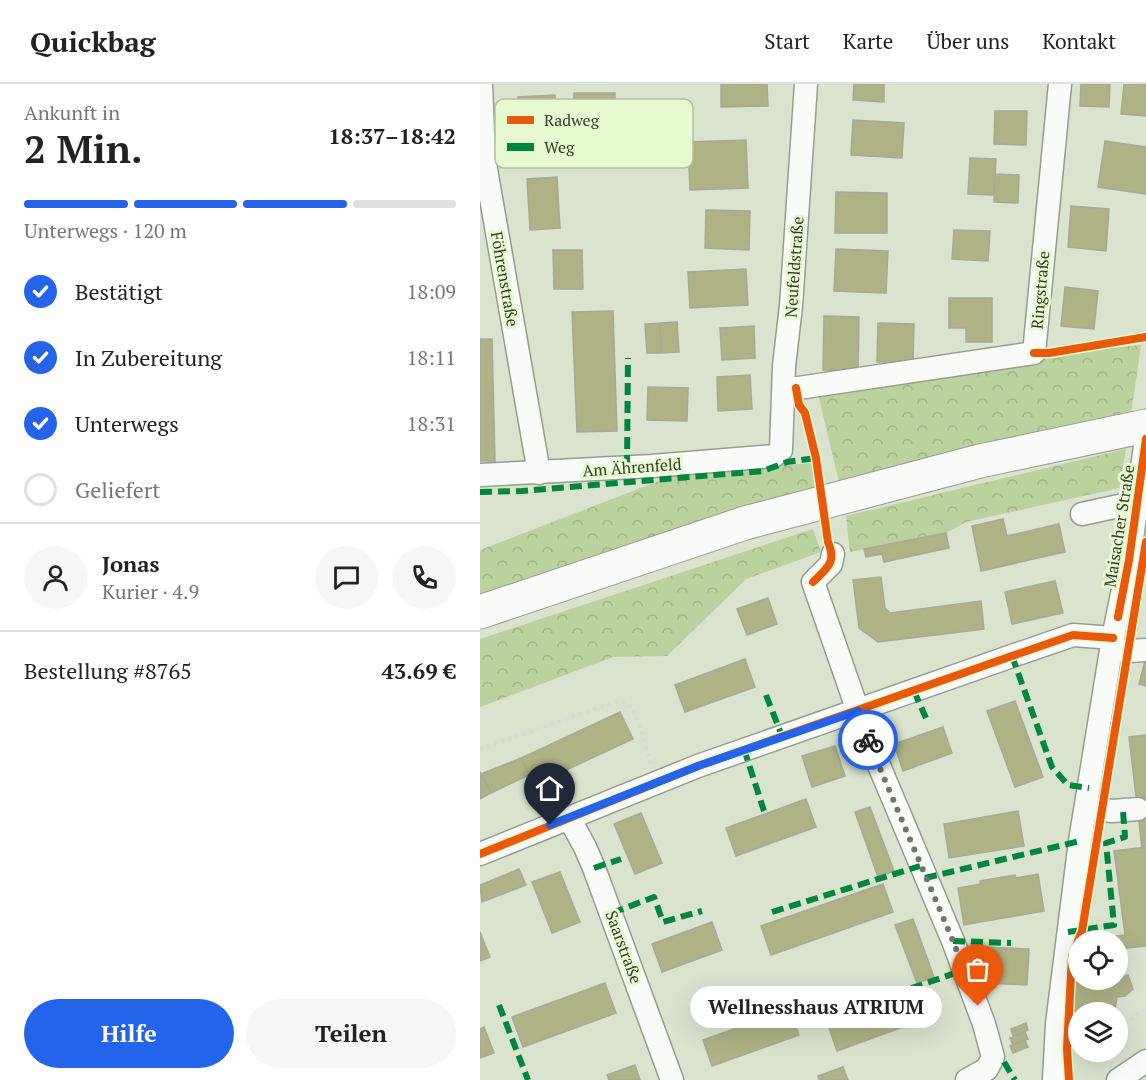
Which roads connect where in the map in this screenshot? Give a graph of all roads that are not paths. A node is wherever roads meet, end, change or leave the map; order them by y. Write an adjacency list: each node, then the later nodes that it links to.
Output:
1 (481, 84): 4 (street, Föhrenstraße)
2 (806, 84): 5 (street, Neufeldstraße)
3 (1060, 84): 5 (street, Ringstraße)
4 (482, 158): 9 (street, Föhrenstraße)
5 (784, 390): 8 (street, Neufeldstraße)
6 (1146, 426): 14 (highway)
7 (1146, 439): 11 (street, Maisacher Straße)
8 (781, 450): 9 (street, Am Ährenfeld)
9 (539, 473): 10 (street, Am Ährenfeld)
10 (480, 475)
11 (1137, 501): 12 (street); 15 (street, Maisacher Straße)
12 (1082, 514)
13 (833, 554): 17 (street)
14 (480, 612)
15 (1112, 645): 16 (street); 17 (street); 18 (street, Maisacher Straße)
16 (1146, 650)
17 (858, 711): 20 (street); 24 (street)
18 (1086, 808): 19 (street); 25 (street, Maisacher Straße)
19 (1138, 809)
20 (569, 818): 21 (street); 23 (street, Saarstraße)
21 (480, 854)
22 (1146, 1062): 26 (street)
23 (672, 1080)
24 (966, 1080)
25 (1054, 1080)
26 (1118, 1080)

